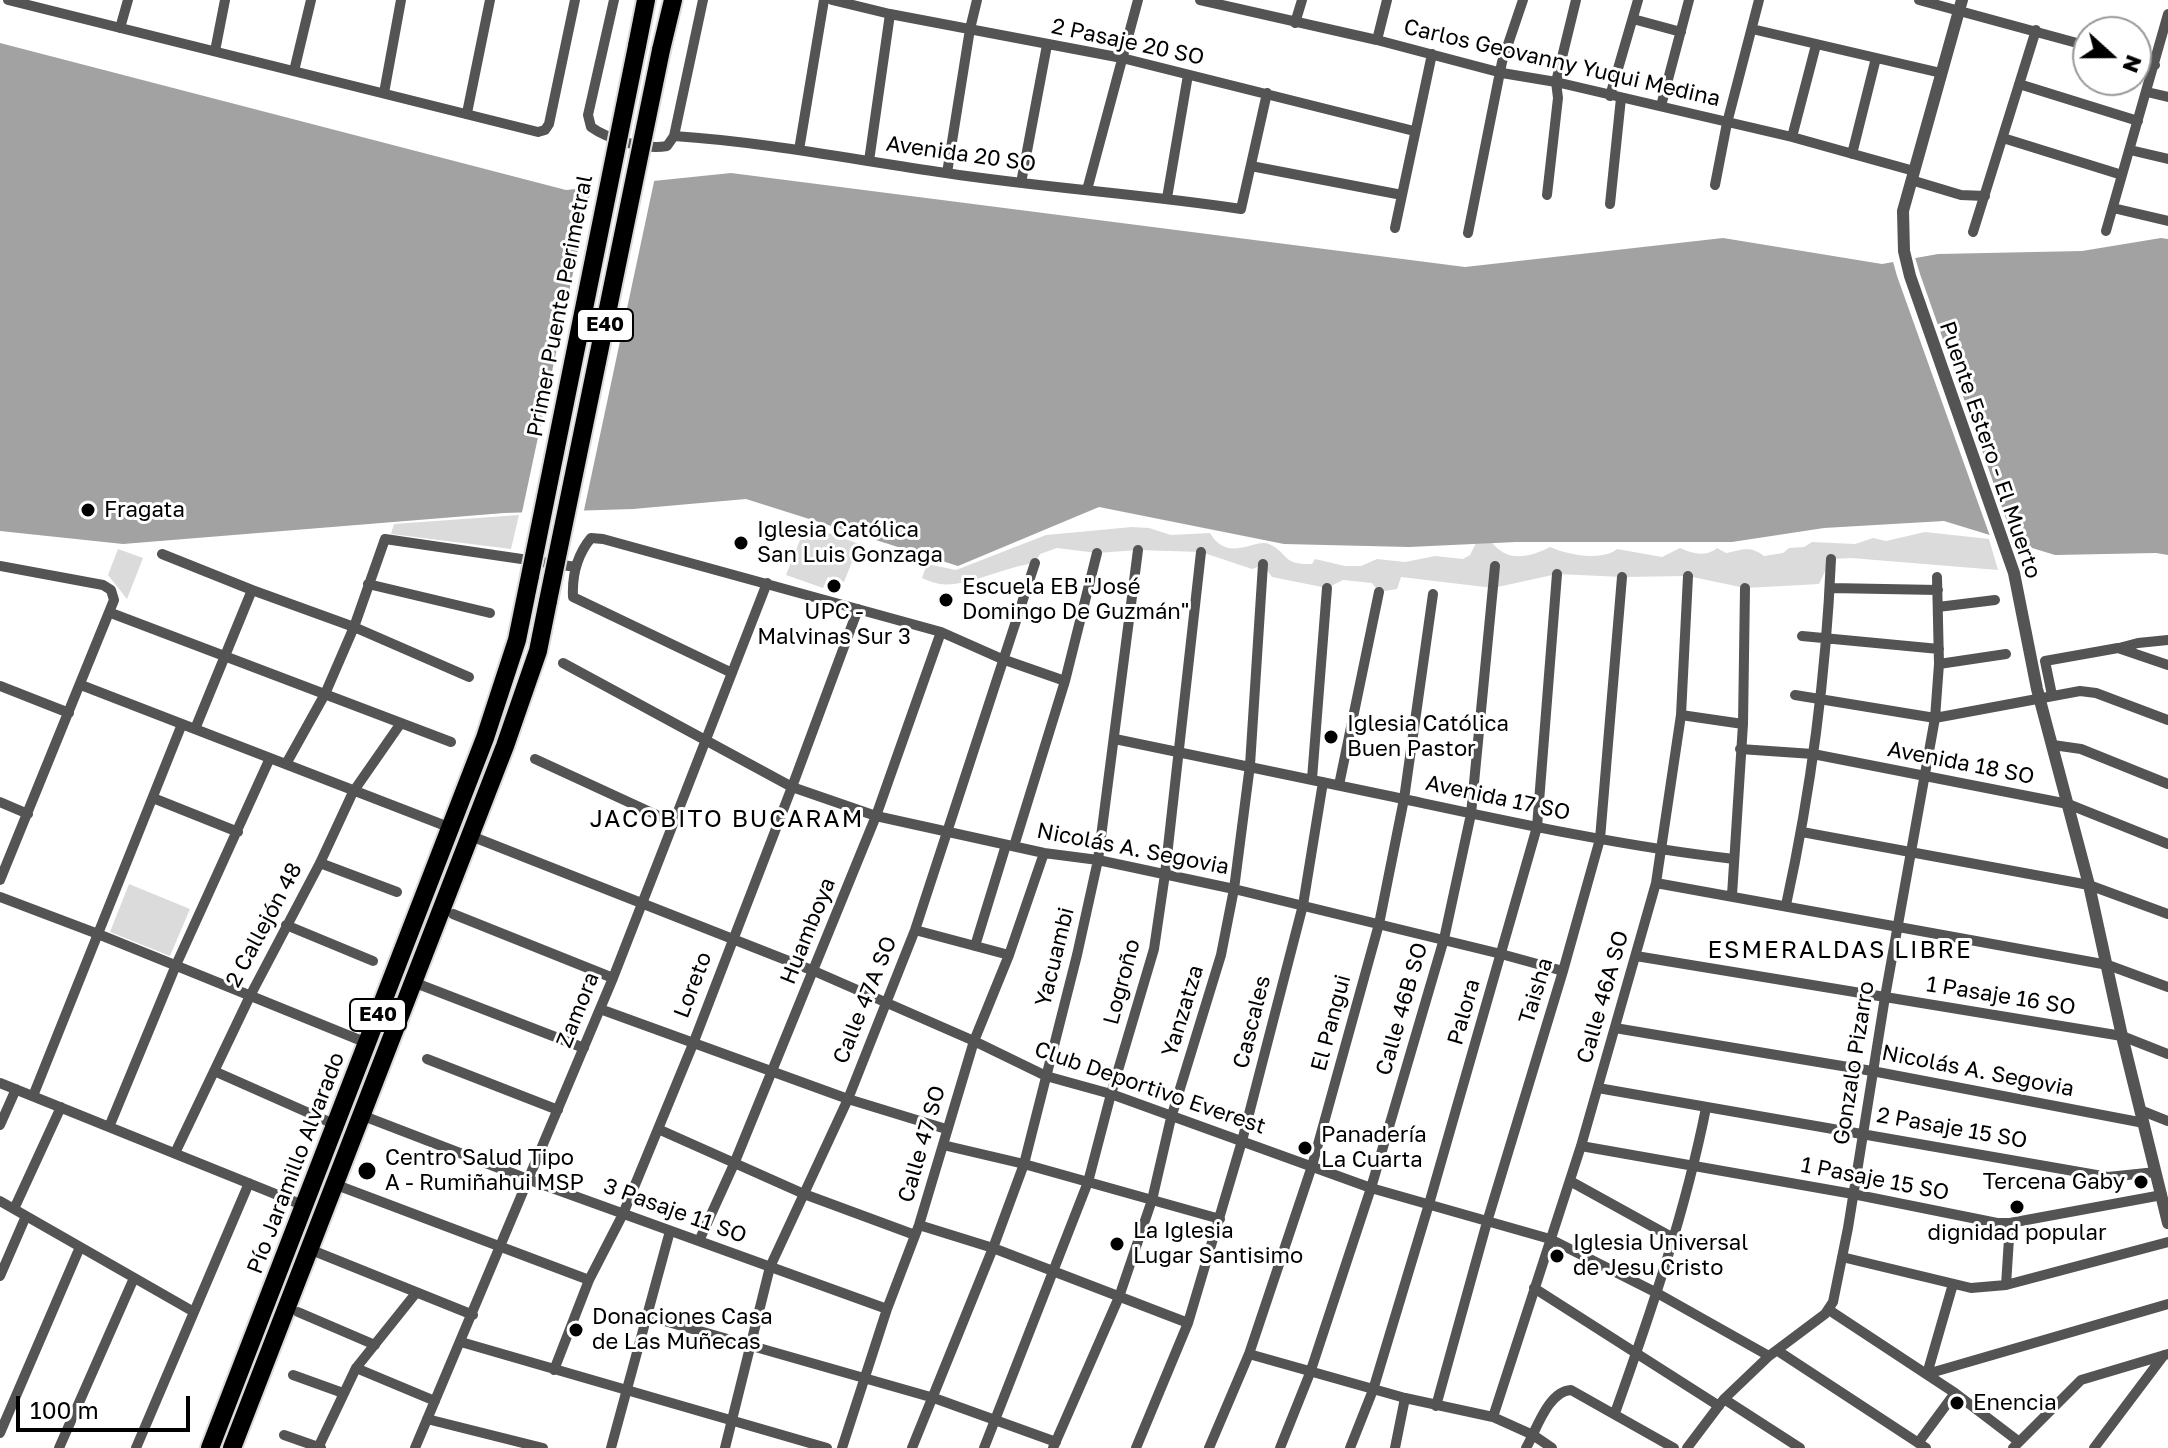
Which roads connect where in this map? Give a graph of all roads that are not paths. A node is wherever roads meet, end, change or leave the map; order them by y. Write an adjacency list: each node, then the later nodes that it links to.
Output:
1 (8, 0): 25 (street)
2 (128, 0): 31 (street)
3 (225, 0): 41 (street)
4 (311, 0): 47 (street)
5 (401, 0): 54 (street)
6 (490, 0): 59 (street)
7 (575, 0): 59 (street)
8 (614, 0): 63 (street, Avenida 20 SO)
9 (646, 0): 100 (highway, Primer Puente Perimetral / E40, bridge)
10 (673, 0): 178 (highway, Pío Jaramillo Alvarado / E40, bridge)
11 (703, 0): 63 (street)
12 (824, 0): 66 (street)
13 (832, 0): 27 (street, 2 Pasaje 20 SO)
14 (977, 0): 32 (street)
15 (1138, 0): 43 (street)
16 (1203, 0): 30 (street, Carlos Geovanny Yuqui Medina)
17 (1302, 0): 30 (street)
18 (1387, 0): 37 (street)
19 (1523, 0): 48 (street)
20 (1576, 0): 52 (street)
21 (1638, 0): 29 (street)
22 (1689, 0): 35 (street)
23 (1759, 0): 33 (street)
24 (1919, 0): 26 (street)
25 (46, 5): 31 (street)
26 (1961, 5): 34 (street); 49 (street, Puente Estero - El Muerto)
27 (890, 14): 32 (street, 2 Pasaje 20 SO); 70 (street)
28 (2168, 14): 36 (street)
29 (1633, 19): 35 (street); 57 (street)
30 (1295, 23): 37 (street, Carlos Geovanny Yuqui Medina)
31 (120, 28): 41 (street)
32 (970, 29): 39 (street, 2 Pasaje 20 SO); 72 (street)
33 (1752, 29): 40 (street); 61 (street)
34 (2036, 30): 38 (street); 53 (street)
35 (1681, 32): 58 (street)
36 (2166, 32): 46 (street)
37 (1377, 40): 42 (street, Carlos Geovanny Yuqui Medina)
38 (2072, 41)
39 (1047, 45): 43 (street, 2 Pasaje 20 SO); 75 (street)
40 (1816, 45): 44 (street); 64 (street)
41 (215, 51): 47 (street)
42 (1432, 54): 48 (street, Carlos Geovanny Yuqui Medina); 62 (street)
43 (1122, 58): 50 (street, 2 Pasaje 20 SO); 77 (street)
44 (1876, 58): 49 (street); 68 (street)
45 (2152, 64): 46 (street)
46 (2155, 65): 51 (street)
47 (294, 71): 54 (street)
48 (1502, 73): 52 (street, Carlos Geovanny Yuqui Medina); 88 (street)
49 (1941, 73): 74 (street, Puente Estero - El Muerto)
50 (1188, 75): 55 (street, 2 Pasaje 20 SO); 81 (street)
51 (2152, 75)
52 (1556, 82): 57 (street, Carlos Geovanny Yuqui Medina); 79 (street)
53 (2019, 84): 60 (street); 65 (street)
54 (384, 93): 59 (street)
55 (1267, 93): 62 (street, 2 Pasaje 20 SO); 71 (street)
56 (2146, 96): 60 (street)
57 (1615, 97): 58 (street, Carlos Geovanny Yuqui Medina); 82 (street)
58 (1661, 106): 61 (street, Carlos Geovanny Yuqui Medina)
59 (467, 113)
60 (2138, 121): 67 (street)
61 (1727, 123): 64 (street, Carlos Geovanny Yuqui Medina); 76 (street)
62 (1414, 131): 78 (street)
63 (674, 136): 66 (street, Avenida 20 SO)
64 (1792, 137): 68 (street, Carlos Geovanny Yuqui Medina)
65 (2003, 138): 73 (street); 80 (street)
66 (799, 150): 70 (street, Avenida 20 SO)
67 (2130, 150): 69 (street); 73 (street)
68 (1852, 154): 74 (street, Carlos Geovanny Yuqui Medina)
69 (2168, 159)
70 (869, 161): 72 (street, Avenida 20 SO)
71 (1251, 166): 78 (street); 81 (street, Avenida 20 SO)
72 (947, 173): 75 (street, Avenida 20 SO)
73 (2122, 175): 83 (street)
74 (1913, 176): 80 (street, Carlos Geovanny Yuqui Medina); 137 (street, Puente Estero - El Muerto)
75 (1021, 183): 77 (street, Avenida 20 SO)
76 (1715, 185)
77 (1087, 190): 81 (street, Avenida 20 SO)
78 (1402, 195): 85 (street)
79 (1547, 195)
80 (1985, 196): 87 (street)
81 (1167, 198)
82 (1610, 204)
83 (2113, 208): 84 (street); 86 (street)
84 (2168, 221)
85 (1395, 228)
86 (2106, 231)
87 (1973, 232)
88 (1468, 233)
89 (1138, 550): 148 (street, Yacuambi)
90 (1201, 552): 153 (street, Logroño)
91 (1097, 553): 133 (street)
92 (162, 554): 109 (street)
93 (1831, 559): 108 (street)
94 (1035, 563): 127 (street, Calle 47A SO)
95 (1263, 564): 158 (street, Yanzatza)
96 (0, 566): 116 (street)
97 (1495, 566): 170 (street, Calle 46B SO)
98 (576, 567): 104 (street); 105 (street); 131 (street)
99 (1557, 574): 173 (street, Palora)
100 (530, 576): 174 (highway, Pío Jaramillo Alvarado / E40)
101 (1688, 576): 141 (street, Calle 46A SO)
102 (1622, 577): 179 (street, Taisha)
103 (1937, 577): 110 (street, Gonzalo Pizarro)
104 (767, 583): 115 (street); 131 (street, Zamora)
105 (368, 584): 117 (street); 118 (street)
106 (1327, 588): 160 (street, Cascales)
107 (1745, 588): 146 (street)
108 (1830, 588): 110 (street); 121 (street)
109 (252, 590): 118 (street); 126 (street)
110 (1938, 590): 114 (street, Gonzalo Pizarro)
111 (1379, 592): 162 (street)
112 (1433, 594): 166 (street, El Pangui)
113 (1995, 600): 114 (street)
114 (1938, 607): 124 (street, Gonzalo Pizarro)
115 (858, 609): 119 (street); 163 (street, Loreto)
116 (111, 613): 126 (street); 134 (street)
117 (490, 613)
118 (354, 627): 132 (street); 136 (street)
119 (941, 632): 127 (street); 171 (street, Huamboya)
120 (1802, 636): 121 (street)
121 (1827, 638): 124 (street); 139 (street)
122 (2168, 640): 123 (street)
123 (2118, 648): 130 (street); 137 (street)
124 (1939, 649): 129 (street, Gonzalo Pizarro)
125 (2006, 654): 129 (street)
126 (224, 656): 136 (street); 147 (street)
127 (1002, 659): 133 (street); 177 (street, Calle 47A SO)
128 (563, 663): 150 (street, Nicolás A. Segovia)
129 (1939, 664): 142 (street, Gonzalo Pizarro)
130 (2168, 665)
131 (732, 673): 150 (street, Zamora)
132 (469, 677)
133 (1065, 681): 181 (street)
134 (81, 685): 140 (street); 145 (street)
135 (0, 686): 140 (street)
136 (325, 694): 144 (street); 157 (street)
137 (2043, 694): 142 (street); 143 (street); 151 (street, Puente Estero - El Muerto)
138 (1795, 695): 139 (street)
139 (1820, 699): 142 (street); 154 (street)
140 (69, 713): 169 (street)
141 (1681, 715): 146 (street); 182 (street, Calle 46A SO)
142 (1935, 718): 159 (street, Gonzalo Pizarro)
143 (2168, 720)
144 (401, 723): 149 (street); 164 (street, 2 Callejón 48)
145 (182, 724): 147 (street); 165 (street)
146 (1743, 724): 152 (street)
147 (195, 729): 155 (street)
148 (1115, 739): 153 (street, Avenida 17 SO); 186 (street, Yacuambi)
149 (451, 742)
150 (704, 742): 163 (street, Nicolás A. Segovia); 172 (street, Zamora)
151 (2053, 745): 161 (street); 168 (street, Puente Estero - El Muerto)
152 (1740, 749): 154 (street, Avenida 18 SO); 185 (street)
153 (1179, 752): 158 (street, Avenida 17 SO); 188 (street, Logroño)
154 (1813, 754): 159 (street, Avenida 18 SO); 176 (street)
155 (270, 758): 157 (street); 175 (street)
156 (535, 759): 172 (street)
157 (286, 764): 164 (street)
158 (1250, 765): 160 (street, Avenida 17 SO); 192 (street, Yanzatza)
159 (1924, 777): 168 (street, Avenida 18 SO); 183 (street, Gonzalo Pizarro)
160 (1318, 780): 162 (street, Avenida 17 SO); 197 (street, Cascales)
161 (2168, 784)
162 (1339, 785): 166 (street, Avenida 17 SO)
163 (792, 787): 171 (street, Nicolás A. Segovia); 207 (street, Loreto)
164 (353, 792): 174 (street); 187 (street, 2 Callejón 48)
165 (153, 798): 175 (street); 205 (street)
166 (1404, 799): 170 (street, Avenida 17 SO); 201 (street, El Pangui)
167 (0, 802): 169 (street)
168 (2068, 804): 180 (street, Avenida 18 SO); 191 (street, Puente Estero - El Muerto)
169 (28, 814): 189 (street)
170 (1471, 814): 173 (street, Avenida 17 SO); 206 (street, Calle 46B SO)
171 (876, 816): 177 (street, Nicolás A. Segovia); 215 (street, Huamboya)
172 (674, 823): 196 (street, Zamora)
173 (1537, 827): 179 (street, Avenida 17 SO); 209 (street, Palora)
174 (451, 828): 227 (highway, Pío Jaramillo Alvarado / E40)
175 (238, 832): 213 (street)
176 (1802, 832): 183 (street); 198 (street)
177 (948, 833): 181 (street, Nicolás A. Segovia); 204 (street, Calle 47A SO)
178 (471, 836): 196 (street, Club Deportivo Everest); 218 (highway, Pío Jaramillo Alvarado / E40)
179 (1600, 839): 182 (street, Avenida 17 SO); 216 (street, Taisha)
180 (2168, 844)
181 (1010, 846): 184 (street, Nicolás A. Segovia); 208 (street)
182 (1662, 851): 185 (street, Avenida 17 SO); 190 (street, Calle 46A SO)
183 (1910, 851): 191 (street); 203 (street, Gonzalo Pizarro)
184 (1044, 853): 186 (street, Nicolás A. Segovia); 210 (street, Calle 47 SO)
185 (1734, 859): 194 (street)
186 (1098, 860): 188 (street, Nicolás A. Segovia); 235 (street, Yacuambi)
187 (320, 863): 193 (street); 202 (street, 2 Callejón 48)
188 (1165, 874): 192 (street, Nicolás A. Segovia); 239 (street, Logroño)
189 (0, 880)
190 (1656, 883): 194 (street); 211 (street, Calle 46A SO)
191 (2089, 885): 200 (street); 214 (street, Puente Estero - El Muerto)
192 (1234, 889): 197 (street, Nicolás A. Segovia); 247 (street, Yanzatza)
193 (397, 892)
194 (1732, 895): 198 (street)
195 (0, 897): 205 (street)
196 (640, 903): 207 (street, Club Deportivo Everest); 217 (street, Zamora)
197 (1303, 905): 201 (street, Nicolás A. Segovia); 255 (street, Cascales)
198 (1786, 905): 203 (street)
199 (453, 914): 217 (street)
200 (2168, 914)
201 (1379, 924): 206 (street, Nicolás A. Segovia); 261 (street, El Pangui)
202 (286, 925): 212 (street); 220 (street, 2 Callejón 48)
203 (1897, 928): 214 (street); 221 (street, Gonzalo Pizarro)
204 (915, 930): 208 (street); 222 (street, Calle 47A SO)
205 (98, 934): 213 (street); 240 (street)
206 (1444, 939): 209 (street, Nicolás A. Segovia); 269 (street, Calle 46B SO)
207 (732, 940): 215 (street, Club Deportivo Everest); 228 (street, Loreto)
208 (975, 946): 210 (street)
209 (1501, 954): 216 (street, Nicolás A. Segovia); 274 (street, Palora)
210 (1009, 955): 226 (street, Calle 47 SO)
211 (1636, 956): 221 (street, 1 Pasaje 16 SO); 224 (street, Calle 46A SO)
212 (373, 961)
213 (176, 965): 220 (street); 251 (street)
214 (2108, 965): 219 (street); 225 (street, Puente Estero - El Muerto)
215 (814, 971): 222 (street, Club Deportivo Everest); 233 (street, Huamboya)
216 (1563, 971): 280 (street, Taisha)
217 (613, 978): 223 (street, Zamora)
218 (413, 982): 229 (street); 245 (highway, Pío Jaramillo Alvarado / E40)
219 (2168, 987)
220 (250, 996): 227 (street); 232 (street, 2 Callejón 48)
221 (1885, 997): 225 (street, 1 Pasaje 16 SO); 234 (street, Gonzalo Pizarro)
222 (885, 1002): 226 (street, Club Deportivo Everest); 241 (street, Calle 47A SO)
223 (600, 1009): 228 (street); 229 (street, Zamora)
224 (1615, 1028): 234 (street, Nicolás A. Segovia); 237 (street, Calle 46A SO)
225 (2122, 1036): 230 (street, 1 Pasaje 16 SO); 246 (street, Puente Estero - El Muerto)
226 (974, 1041): 235 (street, Club Deportivo Everest); 253 (street, Calle 47 SO)
227 (367, 1043): 250 (highway, Pío Jaramillo Alvarado / E40)
228 (693, 1044): 233 (street); 252 (street, Loreto)
229 (584, 1048): 244 (street, Zamora)
230 (2168, 1054)
231 (427, 1059): 244 (street)
232 (214, 1071): 250 (street); 258 (street, 2 Callejón 48)
233 (770, 1071): 241 (street); 259 (street, Huamboya)
234 (1872, 1071): 246 (street, Nicolás A. Segovia); 254 (street, Gonzalo Pizarro)
235 (1046, 1076): 239 (street, Club Deportivo Everest); 260 (street, Yacuambi)
236 (0, 1083): 238 (street)
237 (1598, 1088): 243 (street, 2 Pasaje 15 SO); 257 (street, Calle 46A SO)
238 (16, 1089): 240 (street); 249 (street)
239 (1111, 1094): 247 (street, Club Deportivo Everest); 265 (street, Logroño)
240 (33, 1096): 242 (street)
241 (848, 1099): 253 (street); 270 (street, Calle 47A SO)
242 (61, 1107): 251 (street); 276 (street)
243 (1706, 1108): 254 (street, 2 Pasaje 15 SO); 262 (street)
244 (558, 1110): 263 (street, Zamora)
245 (361, 1115): 263 (street, 3 Pasaje 11 SO); 267 (highway, Pío Jaramillo Alvarado / E40)
246 (2142, 1117): 248 (street, Nicolás A. Segovia); 268 (street, Puente Estero - El Muerto)
247 (1171, 1118): 255 (street, Club Deportivo Everest); 272 (street, Yanzatza)
248 (2168, 1121)
249 (0, 1125)
250 (336, 1125): 275 (highway, Pío Jaramillo Alvarado / E40)
251 (109, 1127): 258 (street)
252 (658, 1129): 259 (street); 277 (street, Loreto)
253 (946, 1129): 256 (street, Calle 47 SO)
254 (1863, 1133): 268 (street, 2 Pasaje 15 SO); 271 (street, Gonzalo Pizarro)
255 (1242, 1141): 261 (street, Club Deportivo Everest); 279 (street, Cascales)
256 (943, 1145): 260 (street); 283 (street, Calle 47 SO)
257 (1581, 1146): 262 (street, 1 Pasaje 15 SO); 264 (street, Calle 46A SO)
258 (175, 1153): 266 (street)
259 (734, 1164): 270 (street); 287 (street, Huamboya)
260 (1024, 1164): 265 (street); 291 (street, Yacuambi)
261 (1312, 1166): 269 (street, Club Deportivo Everest); 317 (street, El Pangui)
262 (1695, 1166): 271 (street, 1 Pasaje 15 SO); 286 (street)
263 (530, 1180): 277 (street, 3 Pasaje 11 SO); 290 (street, Zamora)
264 (1570, 1181): 285 (street, Calle 46A SO); 286 (street)
265 (1088, 1182): 272 (street); 295 (street, Logroño)
266 (249, 1183): 275 (street); 308 (street)
267 (334, 1184): 290 (street); 292 (highway, Pío Jaramillo Alvarado / E40)
268 (2161, 1185): 281 (street, 1 Pasaje 15 SO); 282 (street, Puente Estero - El Muerto)
269 (1371, 1188): 274 (street, Club Deportivo Everest); 322 (street, Calle 46B SO)
270 (804, 1194): 283 (street); 294 (street, Calle 47A SO)
271 (1853, 1194): 281 (street, 1 Pasaje 15 SO); 293 (street, Gonzalo Pizarro)
272 (1152, 1200): 279 (street); 304 (street, Yanzatza)
273 (0, 1201): 276 (street)
274 (1429, 1204): 280 (street, Club Deportivo Everest); 326 (street, Palora)
275 (305, 1206): 348 (highway, Pío Jaramillo Alvarado / E40)
276 (14, 1209): 278 (street)
277 (623, 1214): 284 (street, 3 Pasaje 11 SO); 298 (street, Loreto)
278 (26, 1216): 289 (street); 296 (street)
279 (1220, 1219): 312 (street, Cascales)
280 (1487, 1222): 285 (street, Club Deportivo Everest); 334 (street, Taisha)
281 (2010, 1223): 300 (street)
282 (2168, 1223)
283 (917, 1230): 291 (street); 306 (street, Calle 47 SO)
284 (670, 1231): 287 (street, 3 Pasaje 11 SO); 311 (street)
285 (1550, 1239): 301 (street, Calle 46A SO); 303 (street, Club Deportivo Everest)
286 (1675, 1239): 303 (street)
287 (699, 1241): 294 (street, 3 Pasaje 11 SO)
288 (2168, 1242): 300 (street)
289 (80, 1247): 297 (street); 340 (street)
290 (501, 1247): 298 (street); 310 (street, Zamora)
291 (993, 1248): 295 (street); 330 (street, Yacuambi)
292 (309, 1249): 302 (street); 349 (highway, Pío Jaramillo Alvarado / E40)
293 (1842, 1257): 299 (street); 307 (street, Gonzalo Pizarro)
294 (770, 1267): 306 (street, 3 Pasaje 11 SO); 315 (street, Calle 47A SO)
295 (1053, 1273): 304 (street); 338 (street, Logroño)
296 (0, 1276)
297 (134, 1278): 308 (street); 346 (street)
298 (589, 1280): 321 (street, Loreto)
299 (1953, 1284): 300 (street); 323 (street)
300 (2006, 1285)
301 (1534, 1288): 318 (street); 336 (street, Calle 46A SO)
302 (416, 1293): 310 (street); 314 (street)
303 (1657, 1293): 316 (street, Club Deportivo Everest); 318 (street)
304 (1119, 1297): 312 (street); 343 (street, Yanzatza)
305 (2168, 1304): 323 (street)
306 (887, 1309): 325 (street, Calle 47 SO)
307 (1829, 1310): 316 (street); 323 (street)
308 (194, 1312): 347 (street)
309 (298, 1312): 314 (street)
310 (473, 1315): 313 (street, Zamora)
311 (647, 1316): 315 (street); 327 (street)
312 (1188, 1323): 359 (street, Cascales)
313 (461, 1342): 321 (street); 332 (street, Zamora)
314 (375, 1345): 320 (street)
315 (750, 1345): 325 (street); 339 (street, Calle 47A SO)
316 (1774, 1353): 333 (street); 344 (street, Club Deportivo Everest)
317 (1249, 1354): 322 (street); 360 (street, El Pangui)
318 (1636, 1354): 333 (street); 335 (street)
319 (2166, 1354): 345 (street); 369 (street)
320 (356, 1368): 328 (street); 332 (street)
321 (554, 1370): 327 (street)
322 (1310, 1373): 326 (street); 361 (street, Calle 46B SO)
323 (1927, 1374): 329 (street)
324 (293, 1375): 328 (street)
325 (866, 1378): 330 (street); 356 (street, Calle 47 SO)
326 (1373, 1390): 331 (street); 362 (street, Palora)
327 (626, 1391): 339 (street); 353 (street)
328 (343, 1393): 350 (street)
329 (1955, 1393): 344 (street); 345 (street)
330 (934, 1398): 338 (street); 357 (street, Yacuambi)
331 (1405, 1398): 334 (street); 363 (street)
332 (435, 1401): 337 (street, Zamora)
333 (1722, 1402): 367 (street); 368 (street)
334 (1436, 1406): 336 (street)
335 (1615, 1413): 342 (street); 366 (street)
336 (1493, 1417): 342 (street)
337 (427, 1419): 351 (street, Zamora); 352 (street)
338 (996, 1420): 343 (street); 358 (street, Logroño)
339 (733, 1421): 354 (street, Calle 47A SO); 355 (street)
340 (0, 1433)
341 (284, 1435): 350 (street)
342 (1533, 1435): 364 (street); 365 (street)
343 (1054, 1445)
344 (1922, 1445)
345 (2016, 1445)
346 (59, 1448)
347 (136, 1448)
348 (210, 1448)
349 (232, 1448)
350 (319, 1448)
351 (415, 1448)
352 (543, 1448)
353 (611, 1448)
354 (725, 1448)
355 (827, 1448)
356 (842, 1448)
357 (912, 1448)
358 (984, 1448)
359 (1136, 1448)
360 (1209, 1448)
361 (1280, 1448)
362 (1350, 1448)
363 (1395, 1448)
364 (1526, 1448)
365 (1552, 1448)
366 (1674, 1448)
367 (1687, 1448)
368 (1800, 1448)
369 (2094, 1448)

